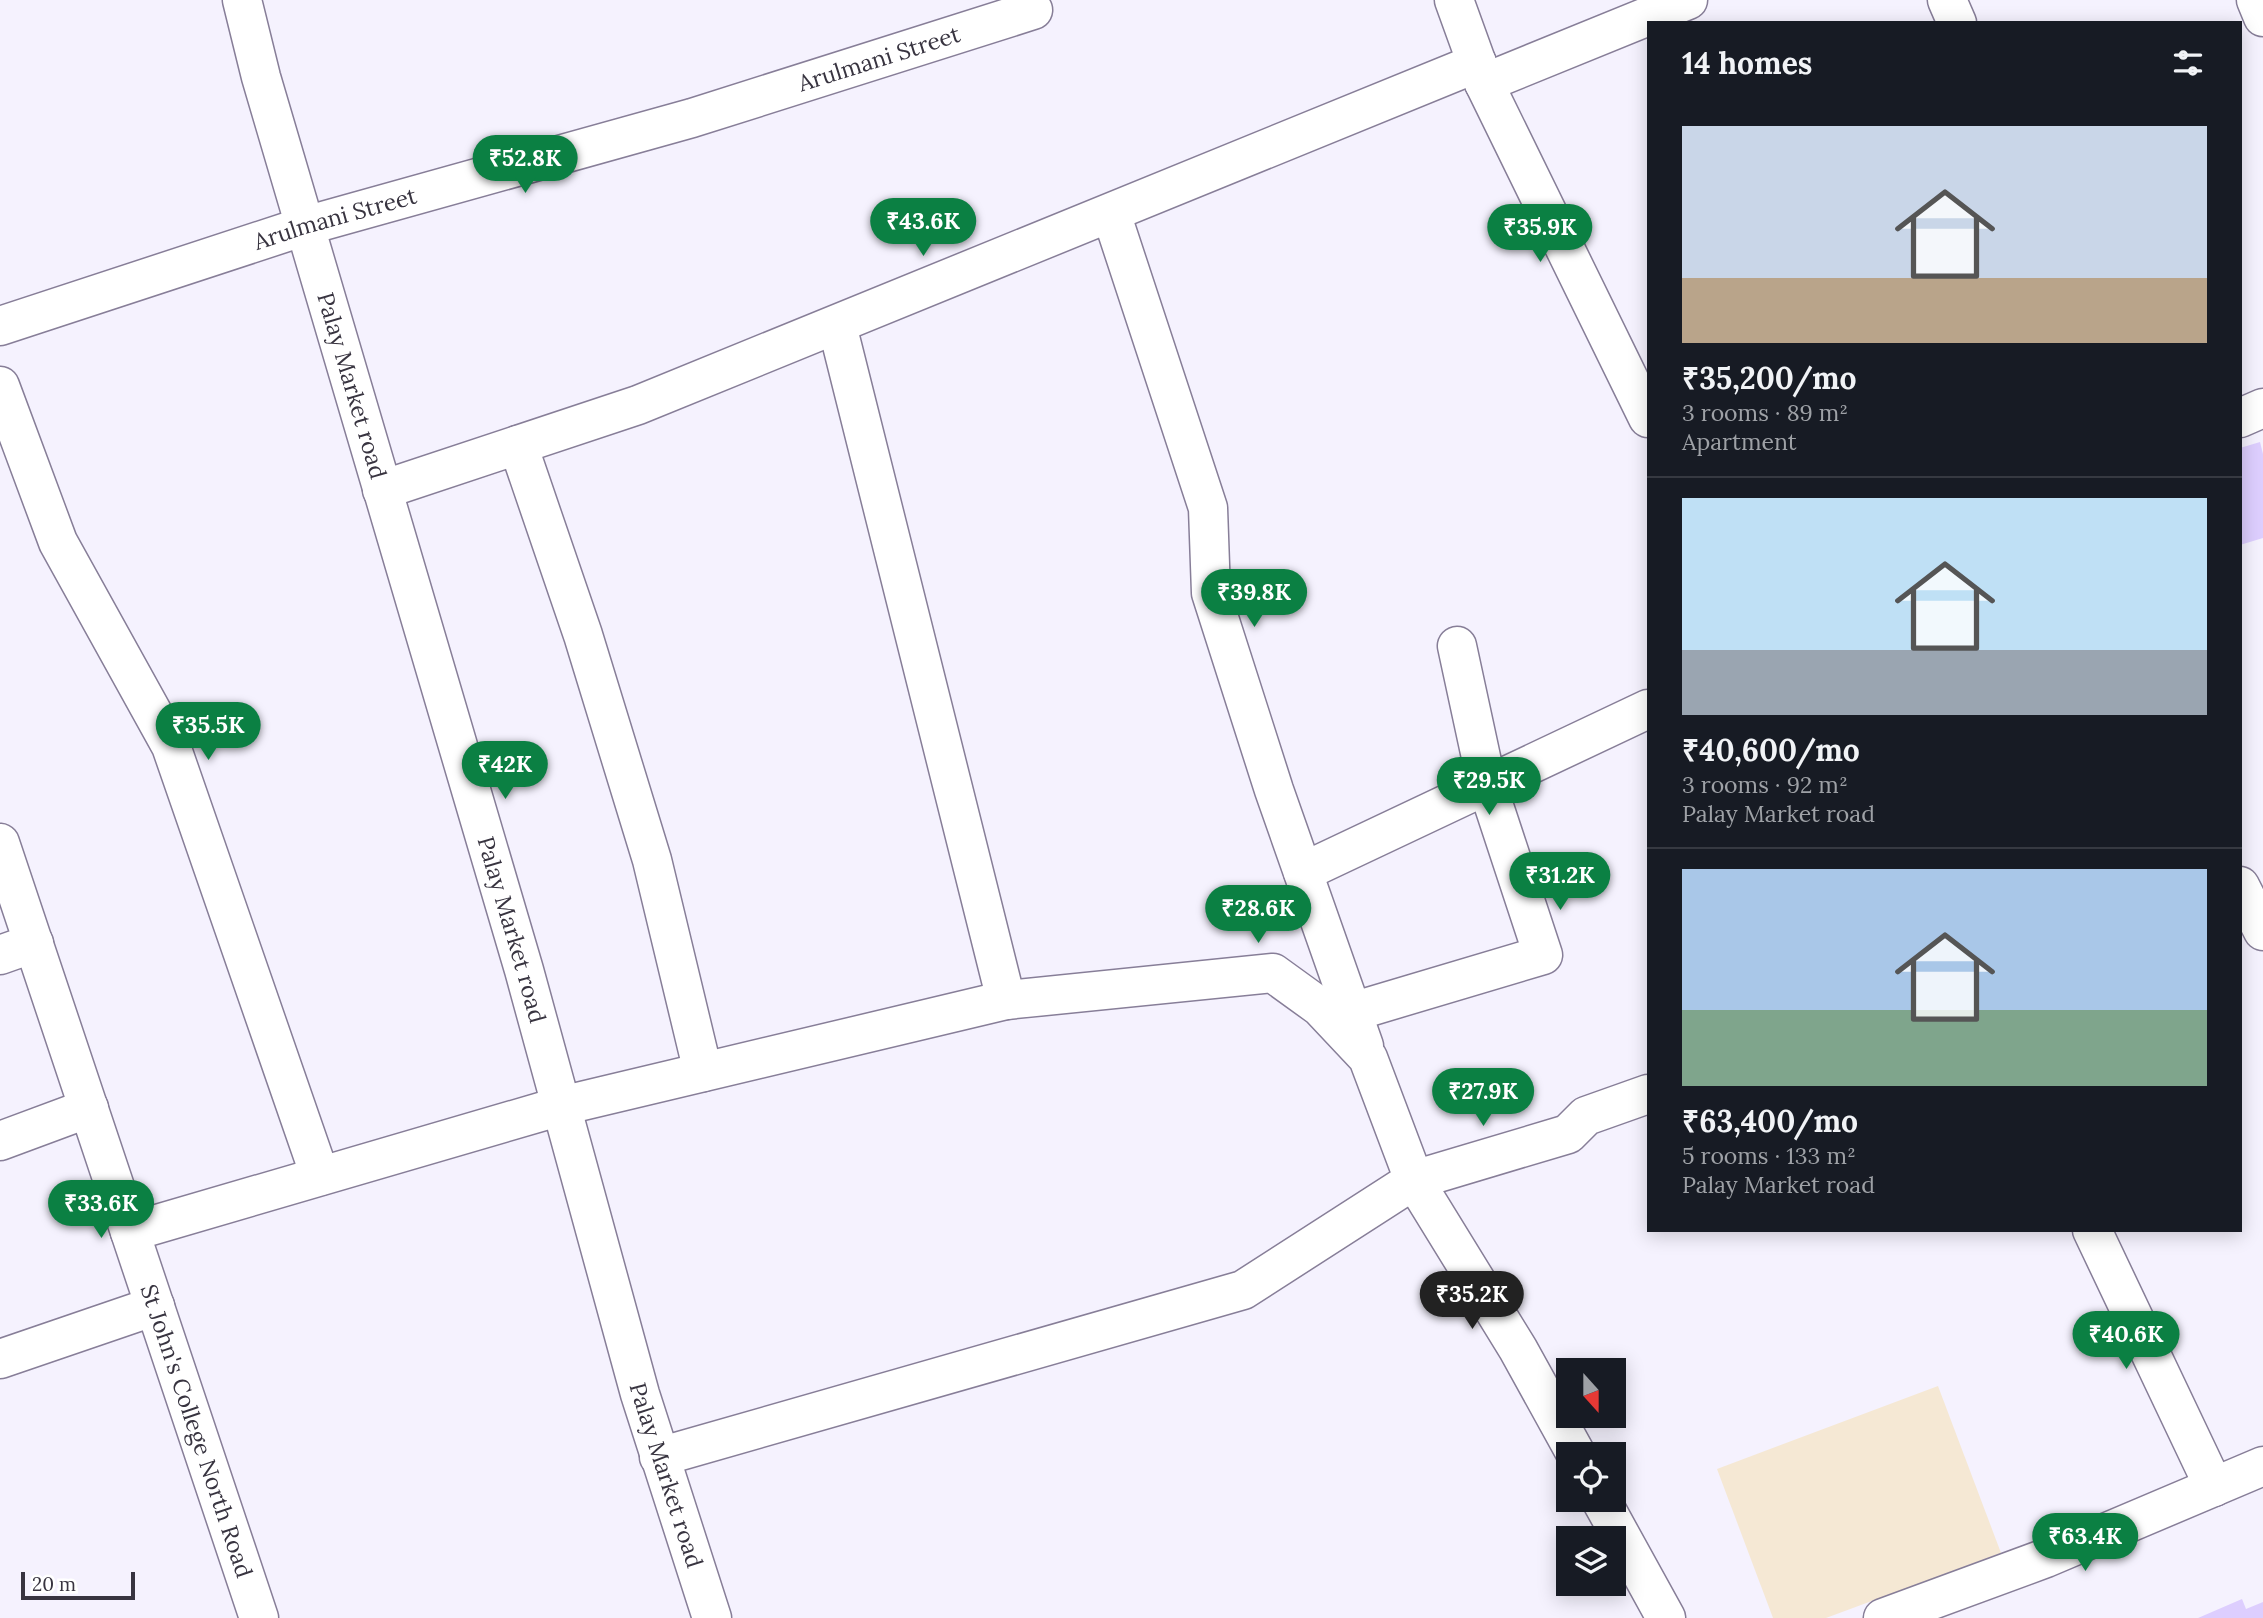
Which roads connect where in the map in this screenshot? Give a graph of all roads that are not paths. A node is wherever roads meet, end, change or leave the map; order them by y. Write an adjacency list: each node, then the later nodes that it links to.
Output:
1 (242, 0): 11 (street, Palay Market road)
2 (1454, 0): 9 (street)
3 (1688, 0): 9 (street)
4 (1947, 0): 8 (street)
5 (2256, 0): 7 (street)
6 (1032, 10): 11 (street, Arulmani Street)
7 (2263, 17)
8 (1956, 21)
9 (1481, 73): 10 (street); 16 (street)
10 (1111, 213): 12 (street); 24 (street)
11 (305, 226): 13 (street, Arulmani Street); 19 (street, Palay Market road)
12 (837, 325): 18 (street); 28 (street)
13 (0, 326)
14 (0, 386): 36 (street)
15 (2263, 408): 17 (street)
16 (1647, 416)
17 (2242, 417)
18 (518, 445): 19 (street); 31 (street)
19 (382, 490): 33 (street, Palay Market road)
20 (1457, 646): 22 (street)
21 (1647, 709): 22 (street)
22 (1487, 785): 24 (street); 29 (street)
23 (0, 843): 27 (street, St John's College North Road)
24 (1303, 872): 29 (street)
25 (2242, 890): 26 (street)
26 (2263, 931)
27 (17, 949): 34 (street, St John's College North Road)
28 (1006, 1000): 30 (street); 31 (street)
29 (1352, 1012): 30 (street)
30 (1368, 1058): 37 (street)
31 (704, 1072): 33 (street)
32 (1647, 1094): 37 (street)
33 (561, 1106): 36 (street); 43 (street, Palay Market road)
34 (89, 1108): 35 (street); 38 (street, St John's College North Road)
35 (0, 1141)
36 (320, 1176): 38 (street)
37 (1414, 1180): 42 (street); 43 (street)
38 (130, 1232): 40 (street, St John's College North Road)
39 (2093, 1232): 45 (street)
40 (155, 1306): 41 (street); 47 (street, St John's College North Road)
41 (0, 1359)
42 (1569, 1442)
43 (659, 1457): 48 (street, Palay Market road)
44 (2263, 1466): 45 (street)
45 (2214, 1487): 50 (street)
46 (1608, 1512): 49 (street)
47 (259, 1618)
48 (712, 1618)
49 (1666, 1618)
50 (1883, 1618)

